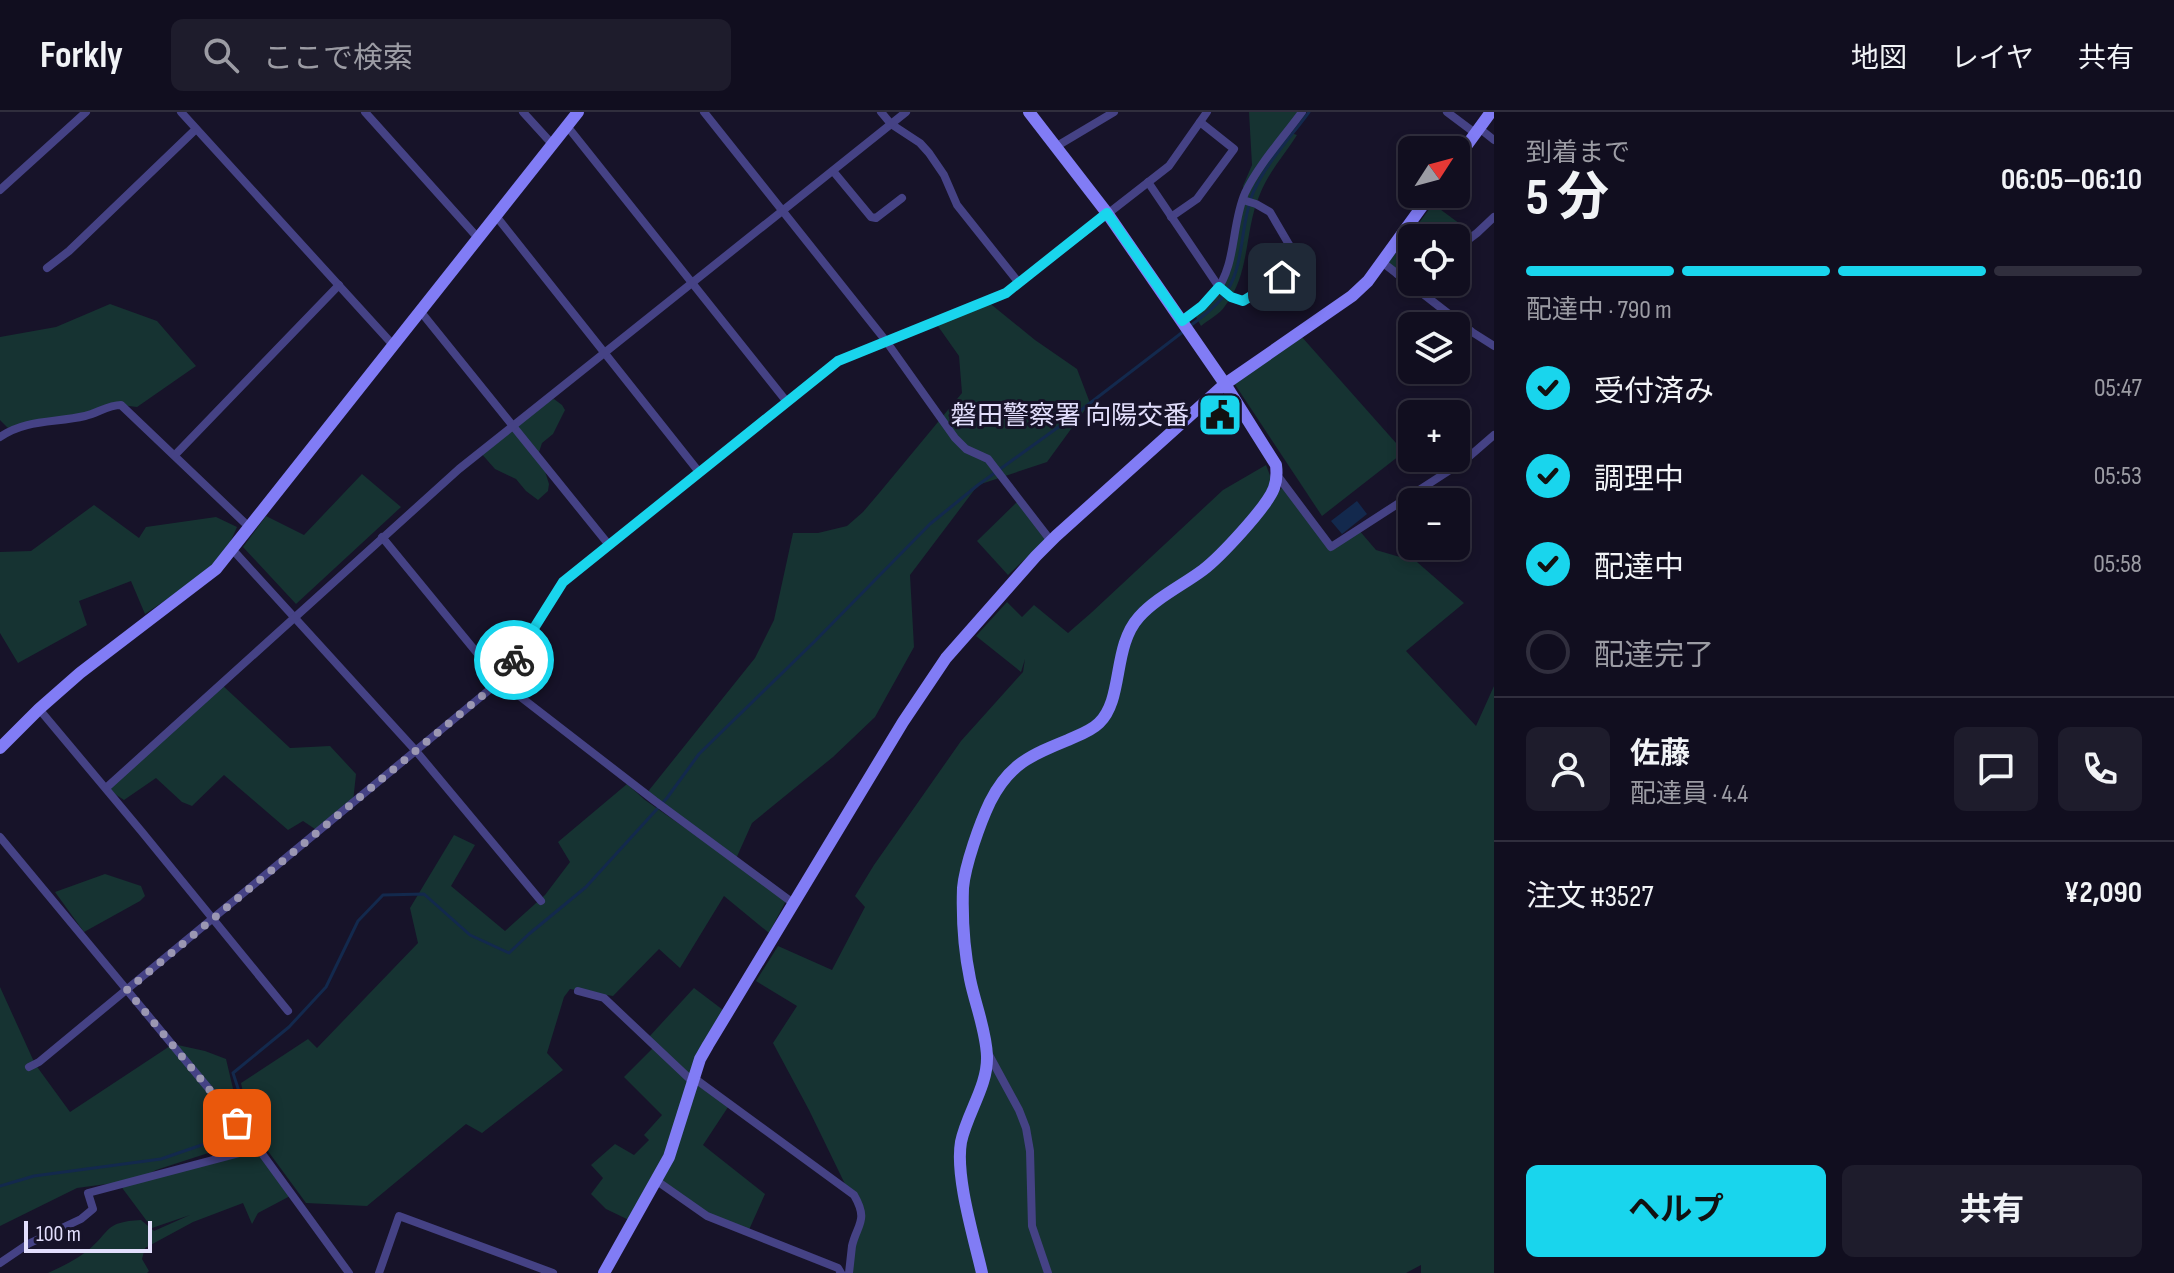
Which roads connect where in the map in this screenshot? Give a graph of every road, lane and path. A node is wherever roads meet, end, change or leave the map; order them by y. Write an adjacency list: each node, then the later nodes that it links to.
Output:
1 (86, 112): 26 (street)
2 (181, 112): 18 (street)
3 (365, 112): 35 (street)
4 (523, 112): 22 (street)
5 (578, 112): 17 (street)
6 (704, 112): 30 (street)
7 (881, 112): 16 (street)
8 (906, 112): 16 (street)
9 (1029, 112): 23 (street)
10 (1114, 112): 23 (street)
11 (1207, 112): 15 (street)
12 (1302, 112): 28 (street)
13 (1447, 112): 19 (street)
14 (1491, 112): 19 (street)
15 (1200, 122): 25 (street); 33 (street)
16 (891, 124): 24 (street); 41 (street)
17 (567, 126): 22 (street); 40 (street)
18 (196, 129): 38 (street); 42 (street)
19 (1477, 131): 20 (street); 21 (street)
20 (1494, 140)
21 (1470, 141)
22 (553, 145): 32 (street)
23 (1057, 146): 31 (street)
24 (833, 171): 27 (street); 30 (street)
25 (1148, 182): 31 (street); 33 (street)
26 (0, 190)
27 (902, 198)
28 (1243, 200): 43 (street); 43 (street)
29 (1421, 208): 37 (street)
30 (782, 211): 40 (street); 46 (street)
31 (1107, 213): 41 (street); 45 (street)
32 (496, 216): 35 (street); 49 (street)
33 (1171, 217): 43 (street)
34 (1494, 217): 36 (street)
35 (478, 238): 44 (street)
36 (1470, 238)
37 (1382, 262): 39 (street); 50 (street)
38 (47, 268)
39 (1397, 274): 48 (street)
40 (692, 283): 49 (street); 51 (street)
41 (1019, 283): 46 (street)
42 (339, 285): 47 (street); 55 (street)
43 (1219, 287): 45 (street)
44 (421, 312): 47 (street); 52 (street)
45 (1182, 321): 50 (street)
46 (886, 341): 51 (street); 60 (street)
47 (394, 346): 58 (street)
48 (1494, 346)
49 (604, 353): 52 (street); 56 (street)
50 (1225, 384): 57 (street); 60 (street)
51 (787, 402): 56 (street)
52 (513, 426): 59 (street); 61 (street)
53 (1494, 435): 57 (street)
54 (0, 437): 55 (street)
55 (175, 455): 58 (street)
56 (699, 472): 61 (street)
57 (1277, 475): 76 (street)
58 (249, 527): 62 (street)
59 (382, 537): 63 (street); 64 (street)
60 (1051, 541): 71 (street)
61 (609, 545): 64 (street)
62 (232, 549): 63 (street); 65 (street)
63 (295, 617): 67 (street); 68 (street)
64 (500, 681): 67 (street); 71 (street)
65 (39, 709): 66 (street); 68 (street)
66 (0, 748)
67 (416, 751): 70 (street); 72 (street)
68 (106, 788): 72 (street)
69 (0, 837): 73 (street)
70 (541, 901)
71 (793, 903): 78 (street)
72 (213, 917): 73 (street); 75 (street)
73 (127, 990): 77 (street); 79 (street)
74 (578, 991): 78 (street)
75 (288, 1011)
76 (986, 1049): 88 (street); 89 (street)
77 (29, 1067)
78 (694, 1080): 80 (street); 87 (street)
79 (258, 1148): 81 (street); 82 (street)
80 (657, 1181): 85 (street); 86 (street)
81 (0, 1263)
82 (349, 1273)
83 (379, 1273): 84 (street)
84 (553, 1273)
85 (604, 1273)
86 (841, 1273)
87 (849, 1273)
88 (982, 1273)
89 (1048, 1273)

